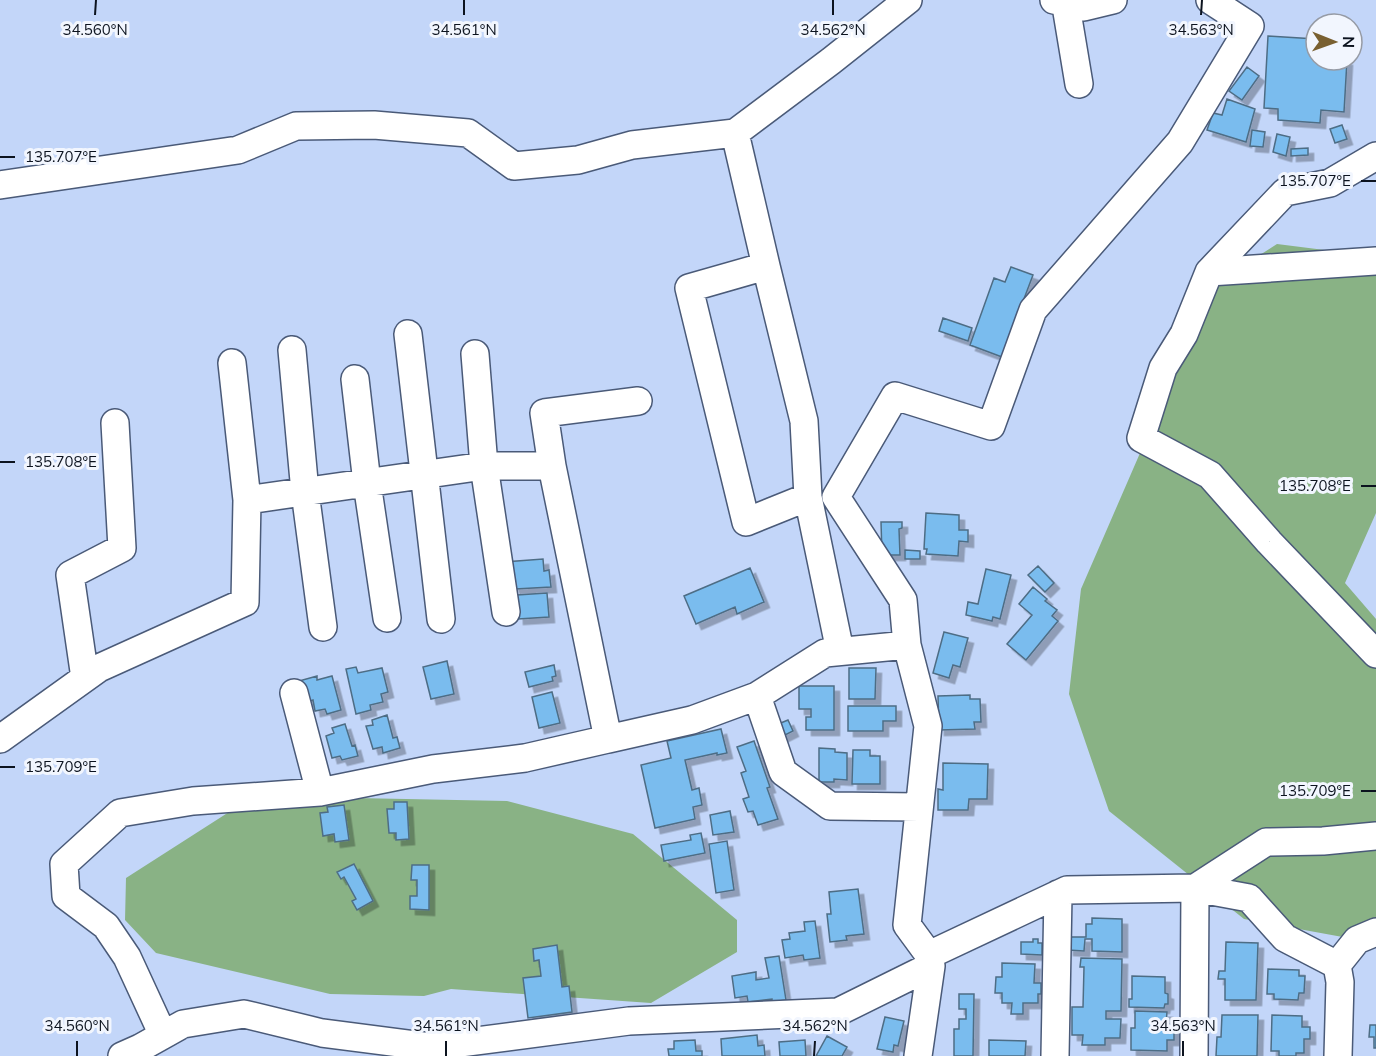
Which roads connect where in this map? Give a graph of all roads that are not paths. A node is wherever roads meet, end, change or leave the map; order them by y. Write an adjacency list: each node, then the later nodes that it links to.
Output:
1 (908, 0): 6 (street)
2 (1113, 0): 4 (street)
3 (1210, 0): 30 (street)
4 (1061, 1): 5 (street)
5 (1079, 84)
6 (735, 133): 8 (street); 10 (street)
7 (1376, 156): 11 (street)
8 (0, 185)
9 (1376, 261): 11 (street)
10 (766, 266): 24 (street); 24 (street)
11 (1209, 272): 32 (street)
12 (408, 334): 21 (street)
13 (292, 350): 23 (street)
14 (475, 354): 19 (street)
15 (232, 363): 25 (street)
16 (355, 378): 22 (street)
17 (638, 401): 20 (street)
18 (115, 423): 33 (street)
19 (484, 466): 20 (street); 21 (street); 26 (street)
20 (552, 466): 37 (street)
21 (425, 475): 22 (street); 28 (street)
22 (367, 483): 23 (street); 27 (street)
23 (305, 492): 25 (street); 29 (street)
24 (808, 497): 31 (street)
25 (247, 500): 33 (street)
26 (506, 612)
27 (387, 618)
28 (441, 619)
29 (323, 627)
30 (907, 645): 31 (street); 39 (street)
31 (840, 651): 35 (street)
32 (1376, 654)
33 (85, 678): 36 (street)
34 (294, 693): 38 (street)
35 (757, 696): 37 (street); 39 (street)
36 (0, 739)
37 (608, 740): 38 (street)
38 (320, 792): 46 (street)
39 (920, 807): 44 (street)
40 (1376, 836): 41 (street)
41 (1195, 888): 42 (street); 45 (street); 51 (street)
42 (1058, 894): 44 (street); 50 (street)
43 (1376, 932): 45 (street)
44 (930, 960): 47 (street); 49 (street)
45 (1337, 965): 52 (street)
46 (163, 1035): 47 (street); 48 (street)
47 (317, 1045)
48 (122, 1056)
49 (918, 1056)
50 (1055, 1056)
51 (1194, 1056)
52 (1338, 1056)

